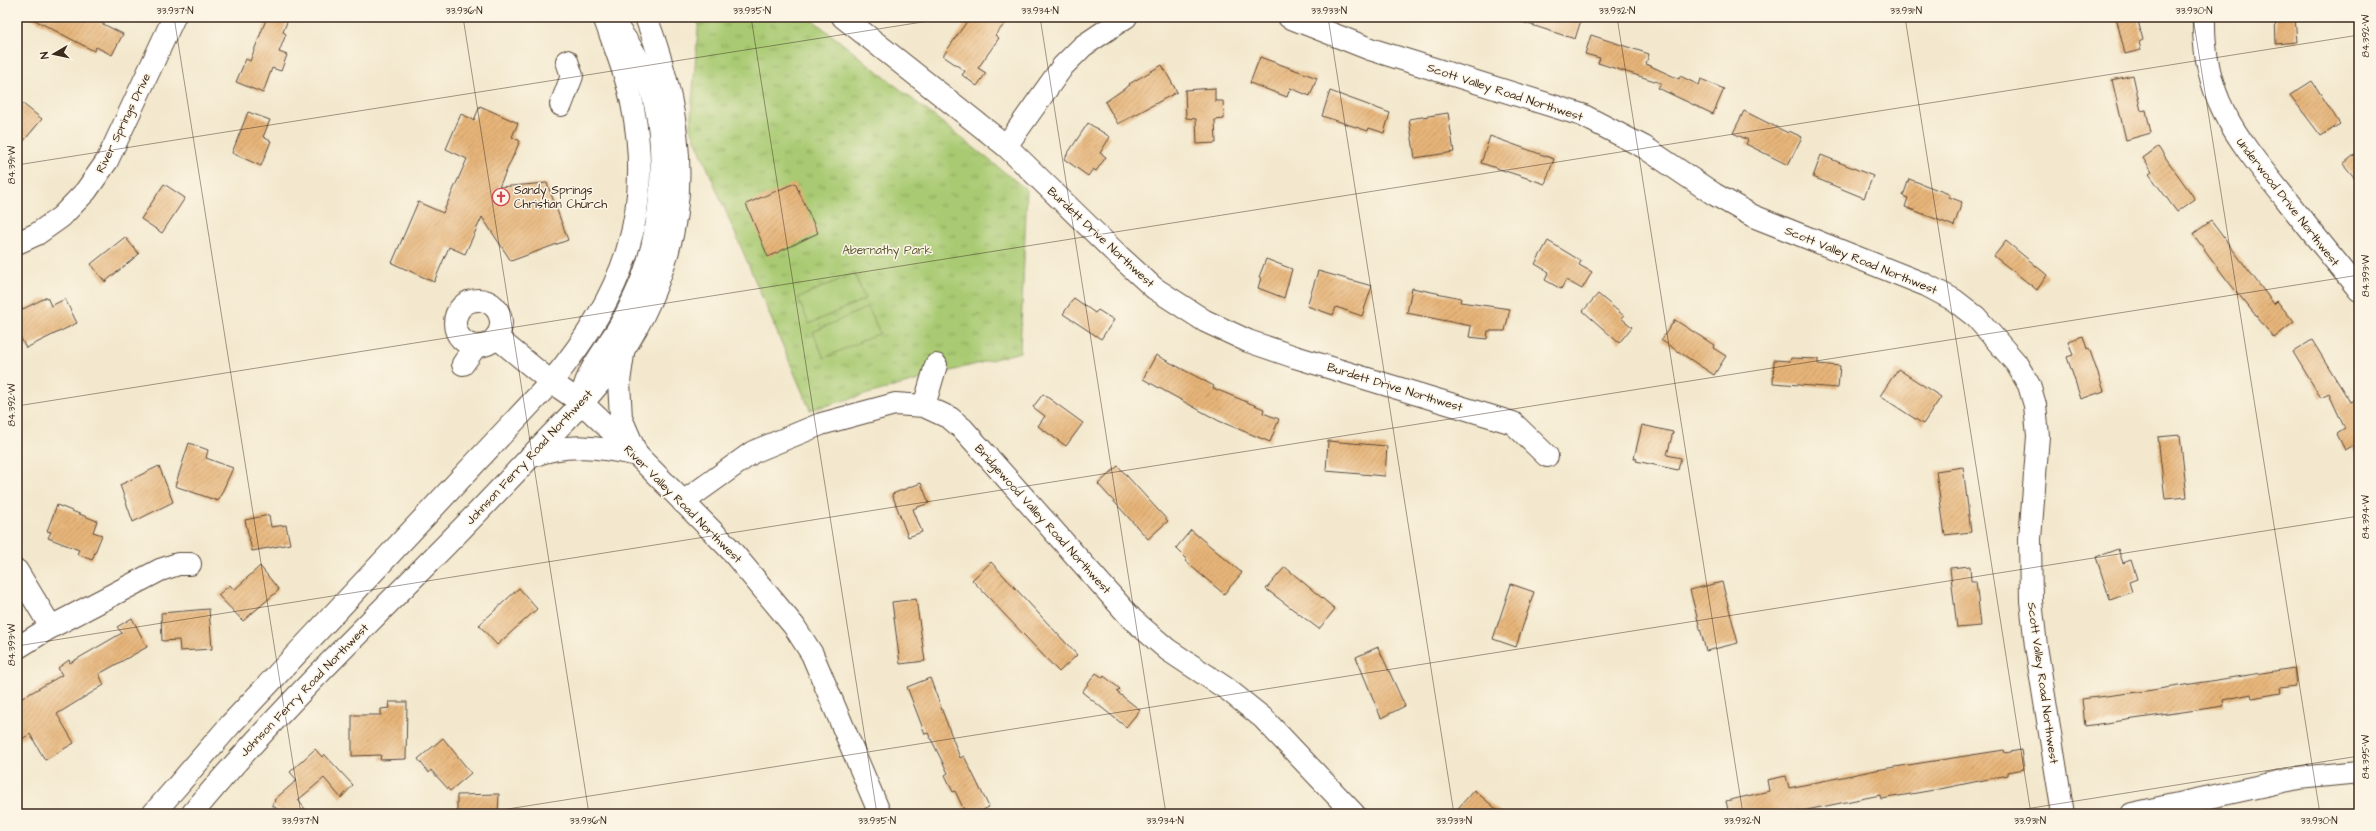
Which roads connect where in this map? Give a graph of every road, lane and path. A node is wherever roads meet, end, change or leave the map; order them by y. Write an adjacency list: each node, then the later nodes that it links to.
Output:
1 (174, 17): 12 (street, River Springs Drive)
2 (604, 17): 19 (street)
3 (609, 17): 20 (street)
4 (646, 17): 16 (street, Johnson Ferry Road Northwest)
5 (843, 17): 11 (street, Burdett Drive Northwest)
6 (1126, 17): 11 (street)
7 (1289, 17): 35 (street, Scott Valley Road Northwest)
8 (2204, 17): 13 (street, Underwood Drive Northwest)
9 (567, 62): 10 (street)
10 (561, 105)
11 (1006, 146): 23 (street, Burdett Drive Northwest)
12 (17, 243)
13 (2359, 290)
14 (496, 337): 15 (street); 15 (street); 19 (street, River Valley Road Northwest)
15 (476, 346): 17 (street)
16 (624, 349): 20 (street, Johnson Ferry Road Northwest); 22 (street)
17 (463, 364)
18 (936, 365): 21 (street)
19 (552, 382): 20 (street, River Valley Road Northwest); 31 (street)
20 (582, 403): 22 (street, River Valley Road Northwest); 24 (street, Johnson Ferry Road Northwest)
21 (924, 406): 25 (street, Bridgewood Valley Road Northwest); 34 (street, Bridgewood Valley Road Northwest)
22 (637, 455): 24 (street); 25 (street, River Valley Road Northwest)
23 (1547, 456)
24 (530, 457): 32 (street, Johnson Ferry Road Northwest)
25 (683, 502): 33 (street, River Valley Road Northwest)
26 (190, 564): 28 (street)
27 (17, 571): 28 (street)
28 (51, 627): 29 (street)
29 (17, 648)
30 (2359, 772): 36 (street)
31 (153, 814)
32 (192, 814)
33 (880, 814)
34 (1354, 814)
35 (2063, 814)
36 (2132, 814)

